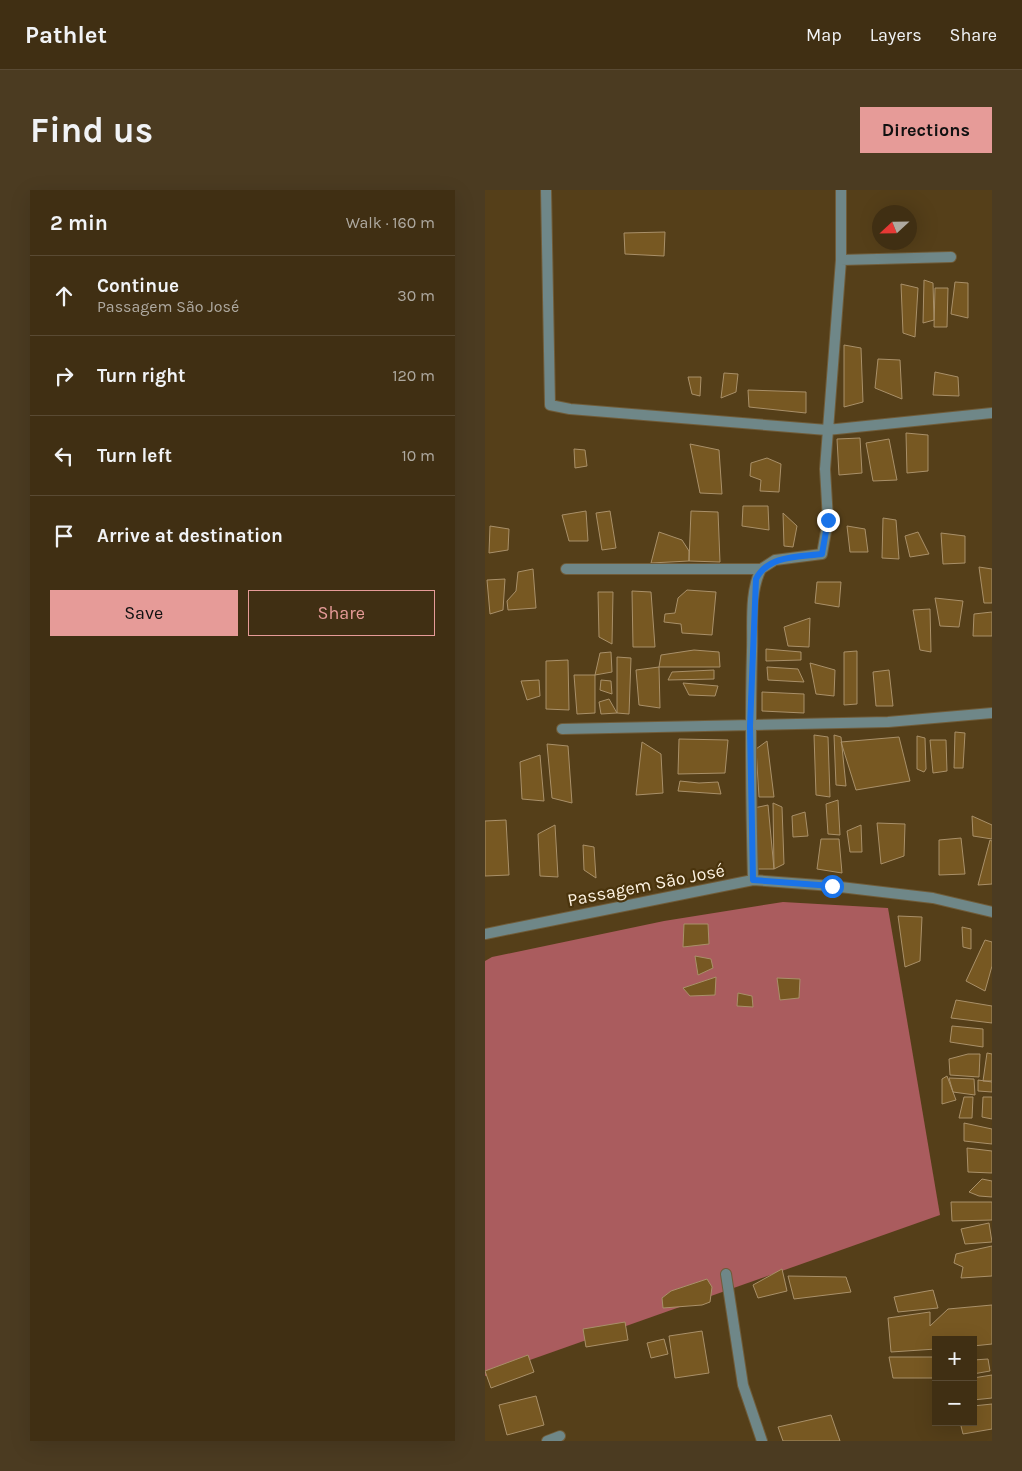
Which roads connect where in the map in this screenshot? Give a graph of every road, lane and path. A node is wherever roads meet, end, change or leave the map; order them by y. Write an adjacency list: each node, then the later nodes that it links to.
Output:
1 (546, 190): 6 (street)
2 (841, 190): 4 (street)
3 (951, 257): 4 (street)
4 (841, 260): 6 (street)
5 (992, 413): 6 (street)
6 (827, 430): 8 (street)
7 (566, 569): 8 (street)
8 (761, 569): 10 (street)
9 (992, 713): 10 (street)
10 (750, 726): 11 (street); 12 (street)
11 (562, 729)
12 (753, 880): 13 (street, Passagem São José); 14 (street, Passagem São José)
13 (992, 912)
14 (485, 934)
15 (726, 1274): 18 (street)
16 (560, 1438): 17 (street)
17 (547, 1441)
18 (763, 1441)

